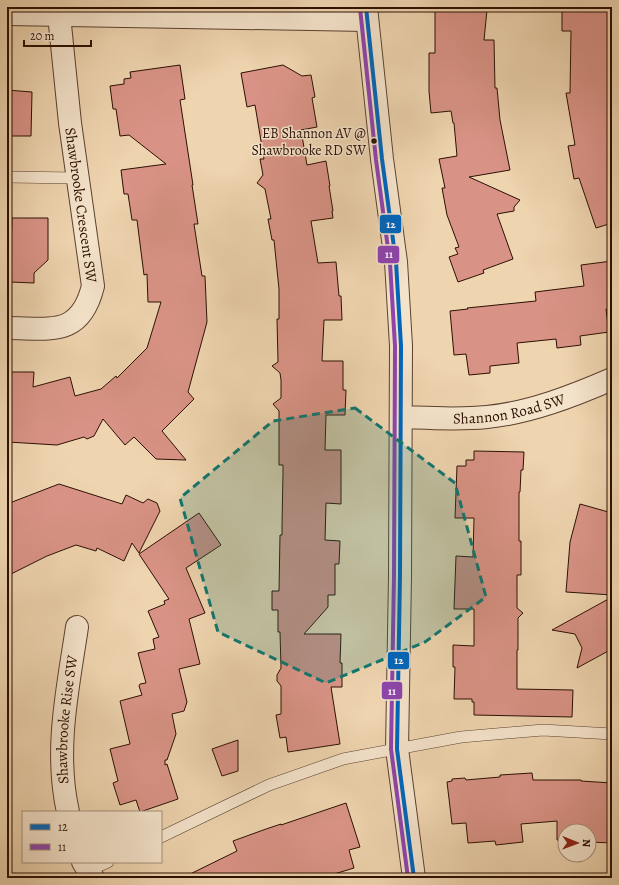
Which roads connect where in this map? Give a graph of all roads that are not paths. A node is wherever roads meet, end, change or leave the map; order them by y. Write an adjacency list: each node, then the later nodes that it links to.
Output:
1 (7, 14): 3 (street)
2 (366, 14): 3 (street); 8 (street)
3 (59, 15): 5 (street, Shawbrooke Crescent SW)
4 (7, 177): 5 (lane)
5 (77, 178): 6 (street, Shawbrooke Crescent SW)
6 (7, 328)
7 (612, 379): 8 (street, Shannon Road SW)
8 (401, 417): 11 (street)
9 (77, 627): 12 (street, Shawbrooke Rise SW)
10 (612, 734): 11 (lane)
11 (397, 749): 13 (lane); 16 (street)
12 (68, 811)
13 (162, 837)
14 (106, 863): 15 (lane)
15 (88, 870)
16 (414, 878)

